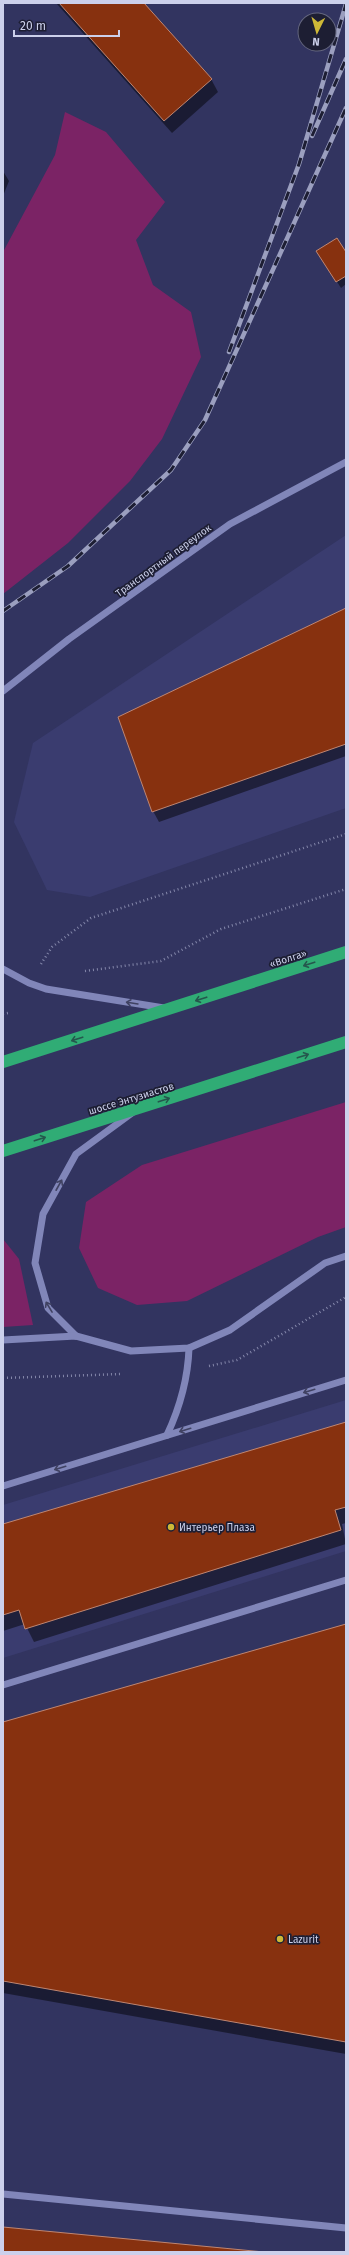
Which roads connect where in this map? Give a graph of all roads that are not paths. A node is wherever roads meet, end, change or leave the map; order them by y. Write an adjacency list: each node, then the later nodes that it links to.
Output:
1 (346, 462): 2 (street, Транспортный переулок)
2 (4, 689)
3 (346, 952): 5 (highway, «Волга», one-way to 5)
4 (3, 969): 5 (street, one-way to 4)
5 (170, 1009): 7 (highway, one-way to 7)
6 (346, 1042): 8 (highway, шоссе Энтузиастов, one-way to 6)
7 (3, 1062)
8 (140, 1108): 9 (highway, шоссе Энтузиастов, one-way to 8); 11 (street, one-way to 8)
9 (3, 1150)
10 (346, 1256): 13 (street)
11 (76, 1336): 12 (street); 13 (street)
12 (3, 1340)
13 (189, 1348): 15 (street)
14 (346, 1380): 15 (street, one-way to 15)
15 (166, 1435): 16 (street, one-way to 16)
16 (3, 1486)
17 (346, 1580): 18 (street)
18 (3, 1685)
19 (3, 2194): 20 (street)
20 (346, 2228)

